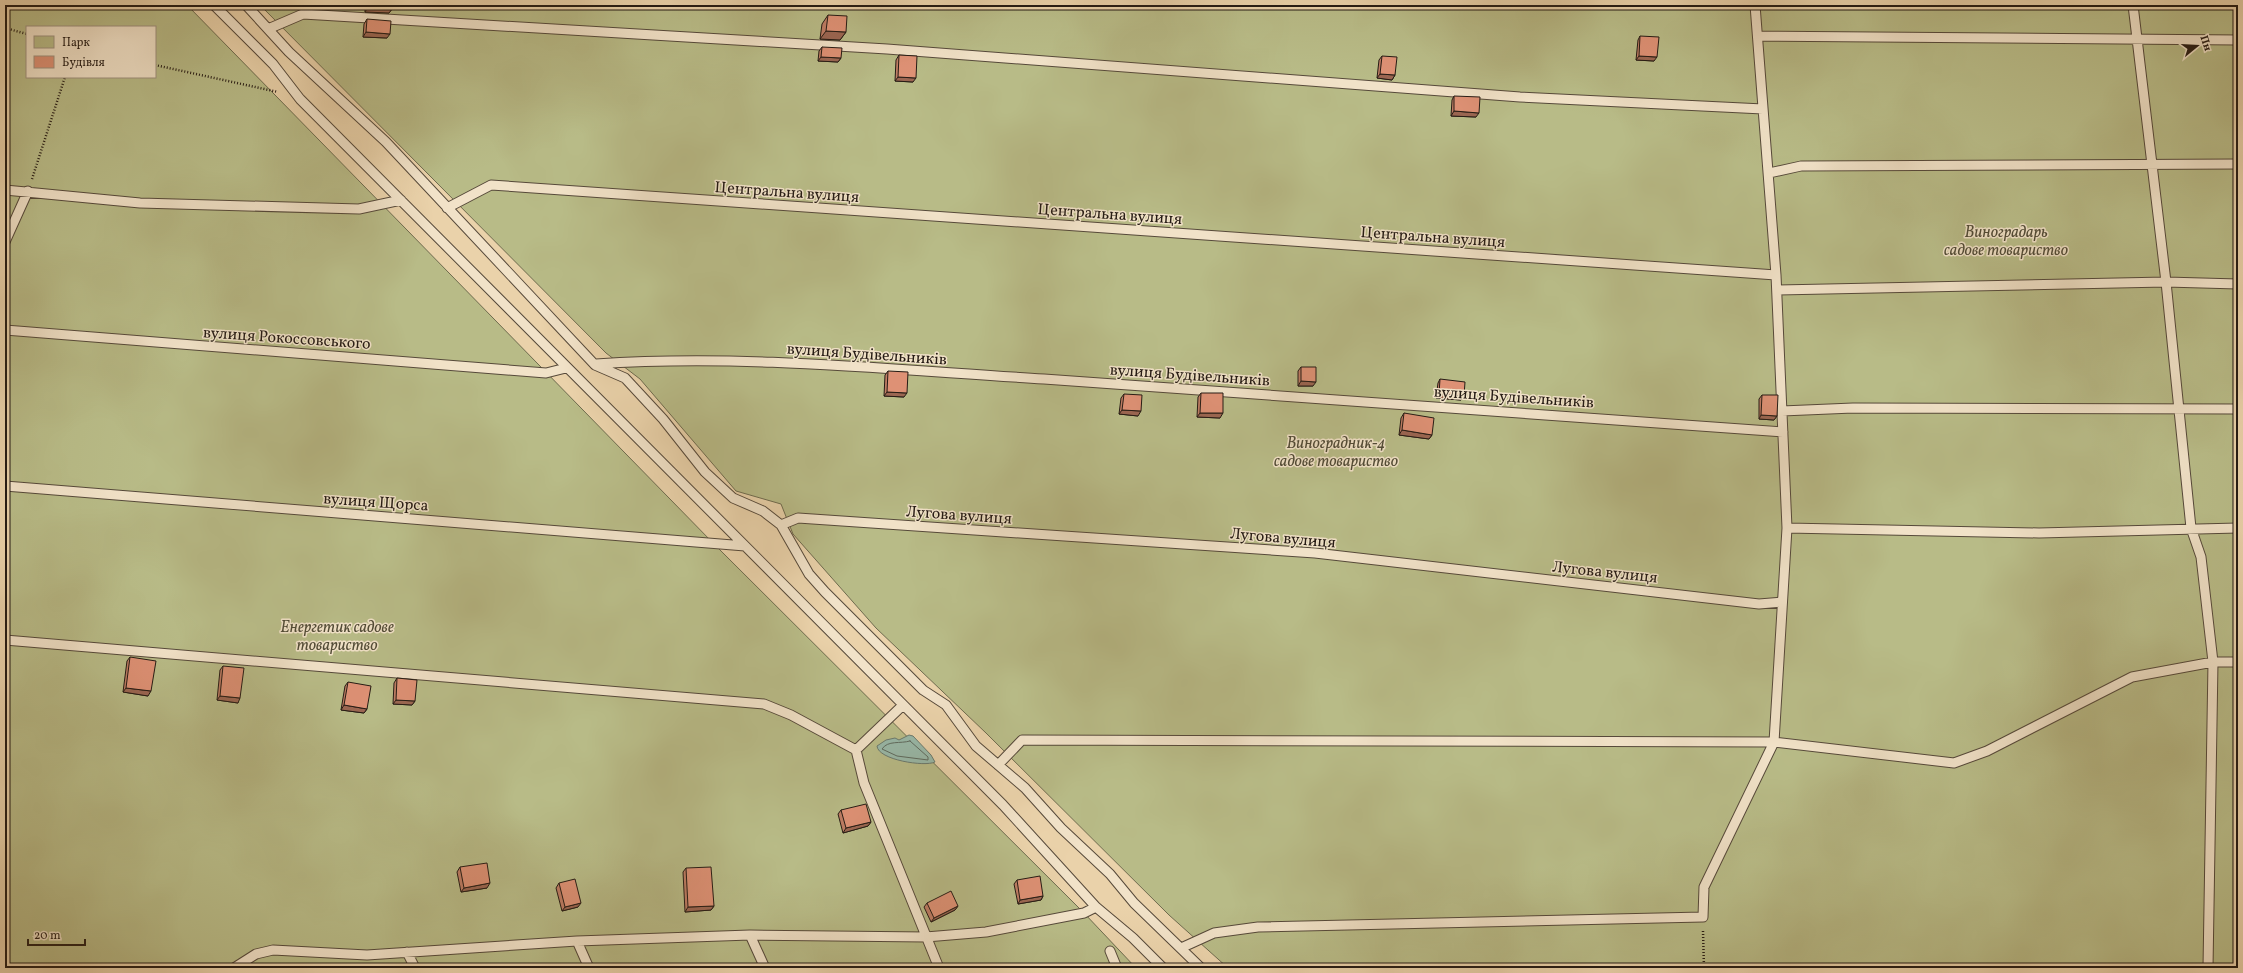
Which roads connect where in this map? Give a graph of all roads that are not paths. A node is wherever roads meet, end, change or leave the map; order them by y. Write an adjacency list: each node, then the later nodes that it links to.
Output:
1 (214, 5): 15 (lane)
2 (246, 5): 5 (lane)
3 (1755, 5): 6 (lane)
4 (2133, 5): 7 (lane)
5 (268, 29): 9 (lane); 16 (lane)
6 (1759, 36): 7 (lane); 9 (lane)
7 (2137, 40): 8 (lane); 11 (lane)
8 (2238, 40)
9 (1764, 109): 12 (lane)
10 (2238, 164): 11 (lane)
11 (2152, 165): 12 (lane); 19 (lane)
12 (1769, 172): 18 (lane)
13 (5, 190): 14 (lane)
14 (28, 191): 15 (lane); 17 (lane)
15 (402, 200): 24 (lane)
16 (447, 208): 18 (lane, Центральна вулиця); 23 (lane)
17 (5, 242)
18 (1776, 275): 21 (lane)
19 (2166, 282): 20 (lane); 21 (lane); 26 (lane)
20 (2238, 284)
21 (1777, 290): 27 (lane)
22 (5, 330): 24 (lane, вулиця Рокоссовського)
23 (595, 365): 28 (lane, вулиця Будівельників); 30 (lane)
24 (566, 368): 34 (lane)
25 (2238, 409): 26 (lane)
26 (2180, 410): 27 (lane); 32 (lane)
27 (1782, 411): 28 (lane)
28 (1783, 432): 31 (lane)
29 (5, 486): 34 (lane, вулиця Щорса)
30 (781, 525): 35 (lane, Лугова вулиця); 42 (lane)
31 (1788, 528): 32 (lane); 35 (lane)
32 (2192, 528): 33 (lane); 37 (lane)
33 (2238, 528)
34 (745, 546): 39 (lane)
35 (1782, 602): 40 (lane)
36 (5, 640): 41 (lane)
37 (2213, 662): 38 (lane); 40 (lane); 59 (lane)
38 (2238, 662)
39 (903, 706): 41 (lane); 43 (lane)
40 (1774, 742): 42 (lane); 47 (lane)
41 (856, 750): 45 (lane)
42 (998, 765): 47 (lane)
43 (1096, 907): 45 (lane); 57 (lane)
44 (750, 935): 45 (lane); 46 (lane); 54 (lane)
45 (926, 937): 55 (lane)
46 (577, 941): 48 (lane); 53 (lane)
47 (1181, 948): 58 (lane)
48 (407, 952): 50 (lane); 52 (lane)
49 (1110, 952): 56 (lane)
50 (244, 965): 51 (lane)
51 (234, 968)
52 (415, 968)
53 (589, 968)
54 (765, 968)
55 (939, 968)
56 (1117, 968)
57 (1163, 968)
58 (1201, 968)
59 (2208, 968)

